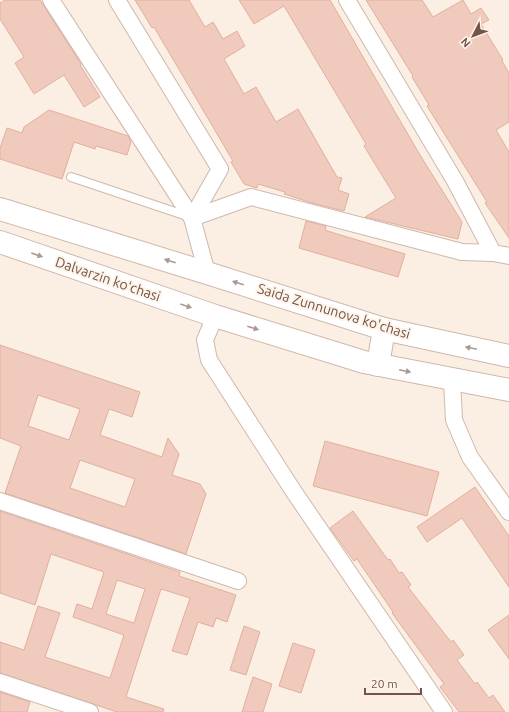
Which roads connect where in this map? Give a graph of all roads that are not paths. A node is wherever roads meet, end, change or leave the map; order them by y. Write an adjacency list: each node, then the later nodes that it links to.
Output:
1 (51, 0): 6 (street)
2 (117, 0): 6 (street)
3 (347, 0): 8 (street)
4 (71, 177): 6 (lane)
5 (0, 209): 10 (main road, one-way to 5)
6 (192, 218): 8 (street); 10 (street)
7 (0, 242): 11 (main road, Dalvarzin koʻchasi, one-way to 11)
8 (493, 253): 9 (street)
9 (509, 256)
10 (207, 273): 12 (main road, Saida Zunnunova ko'chasi, one-way to 10)
11 (216, 316): 14 (main road, one-way to 14); 22 (street)
12 (384, 329): 13 (main road, Saida Zunnunova ko'chasi, one-way to 12); 14 (main road)
13 (509, 356)
14 (378, 365): 15 (main road, one-way to 15)
15 (452, 380): 16 (main road); 18 (street)
16 (509, 390)
17 (0, 501): 19 (street)
18 (509, 512)
19 (238, 581)
20 (0, 682): 21 (street)
21 (90, 712)
22 (444, 712)

